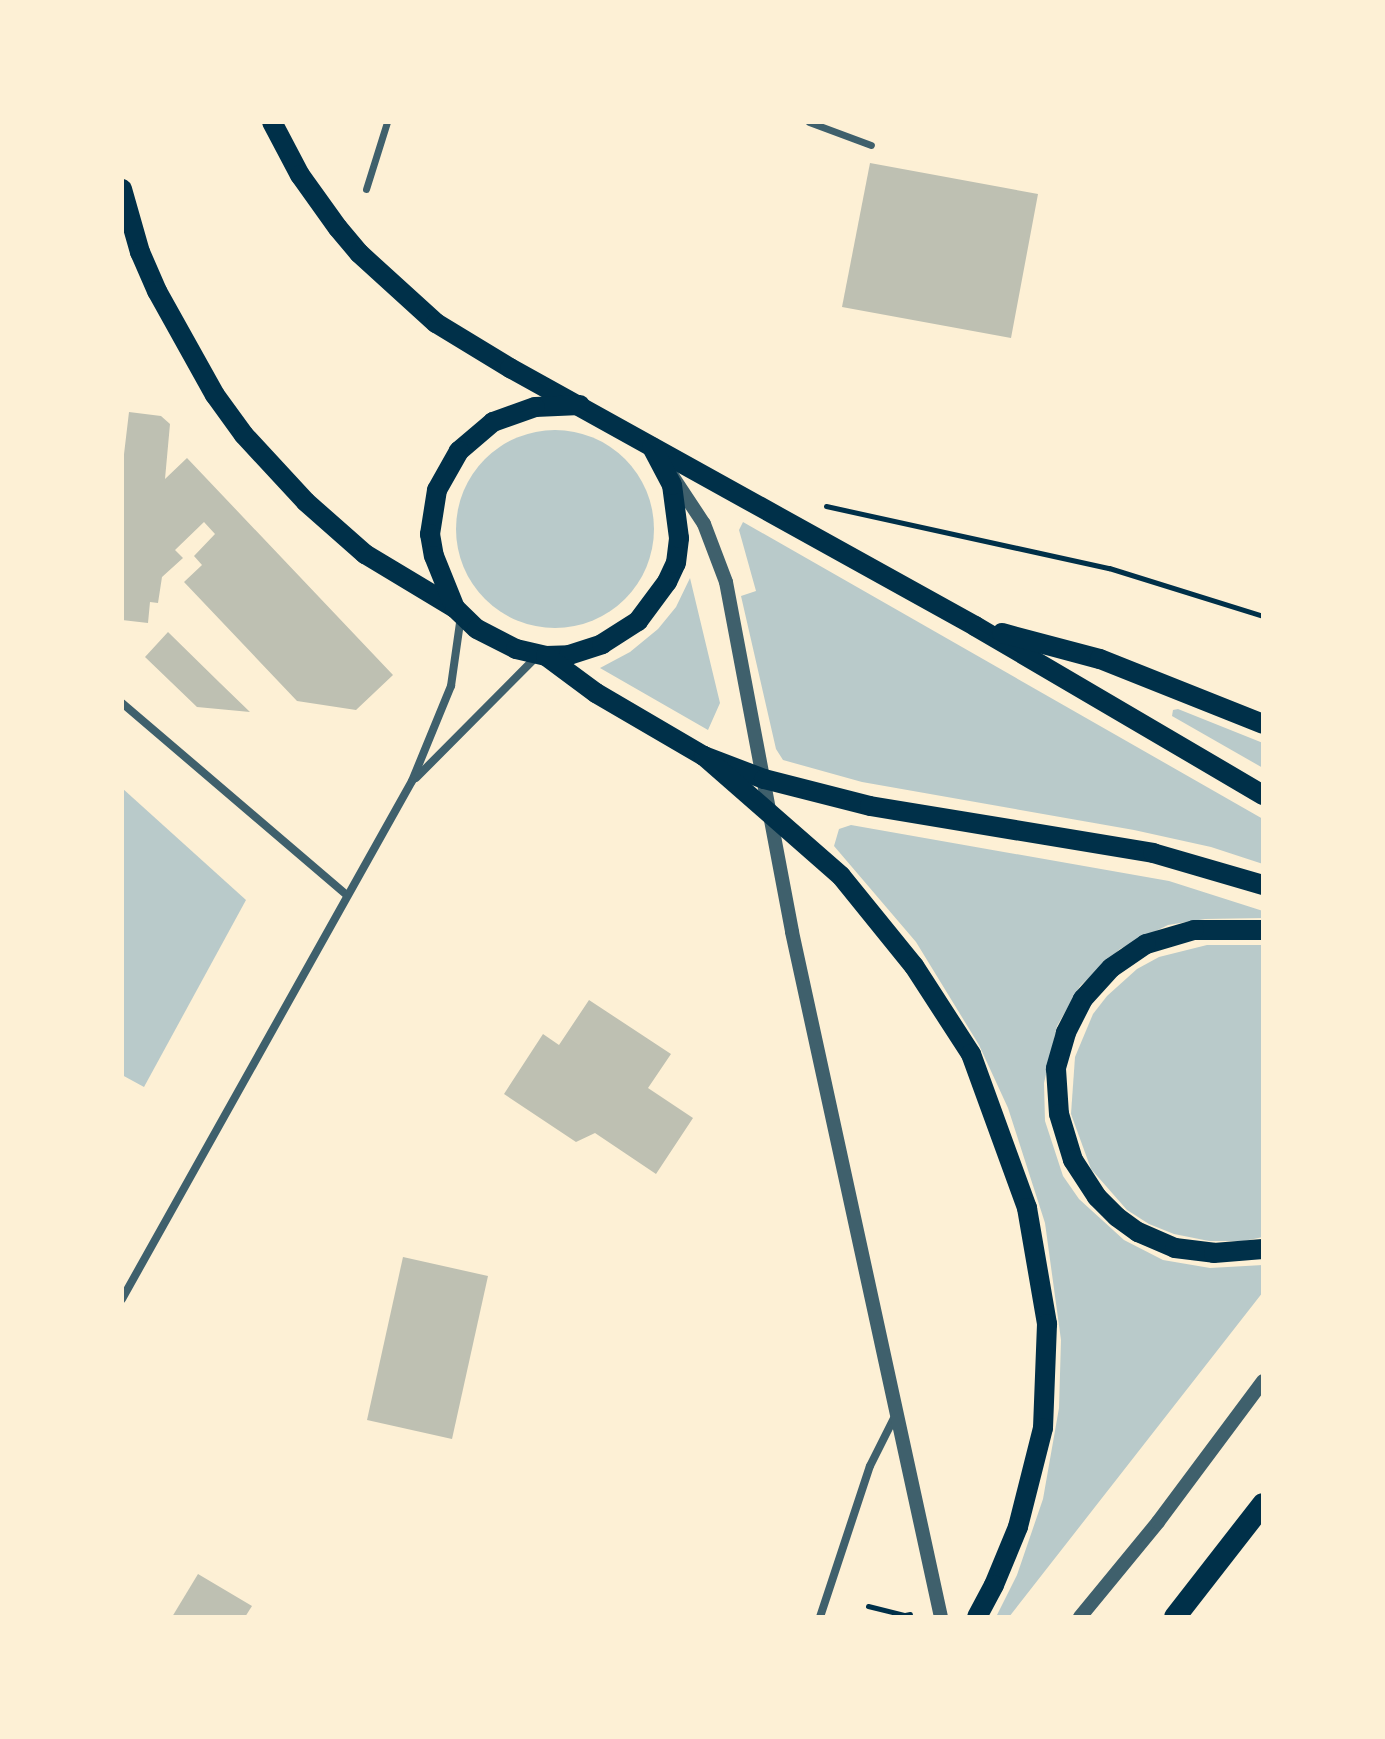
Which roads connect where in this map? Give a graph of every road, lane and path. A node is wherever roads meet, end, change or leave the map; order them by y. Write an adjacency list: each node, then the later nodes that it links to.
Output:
1 (272, 122): 7 (main road)
2 (387, 122): 5 (street)
3 (809, 122): 4 (street)
4 (871, 145)
5 (366, 189)
6 (123, 201): 10 (main road)
7 (580, 405): 8 (main road); 10 (main road)
8 (652, 447): 12 (main road); 13 (main road); 17 (street)
9 (816, 504): 11 (path)
10 (458, 611): 13 (main road); 18 (street)
11 (1263, 616)
12 (975, 626): 15 (main road); 19 (main road)
13 (542, 656): 16 (main road); 18 (street)
14 (122, 703): 22 (street)
15 (1263, 724)
16 (704, 756): 17 (main road); 20 (main road)
17 (764, 779): 20 (street); 21 (main road)
18 (412, 781): 22 (street)
19 (1263, 795)
20 (770, 812): 27 (street); 33 (main road)
21 (1263, 885)
22 (346, 894): 25 (street)
23 (1263, 930): 24 (main road)
24 (1263, 1249)
25 (122, 1299)
26 (1263, 1381): 34 (street)
27 (897, 1412): 31 (street); 32 (street)
28 (1263, 1504): 35 (highway)
29 (868, 1606): 30 (path)
30 (910, 1614)
31 (820, 1617)
32 (941, 1617)
33 (977, 1617)
34 (1080, 1617)
35 (1175, 1617)

